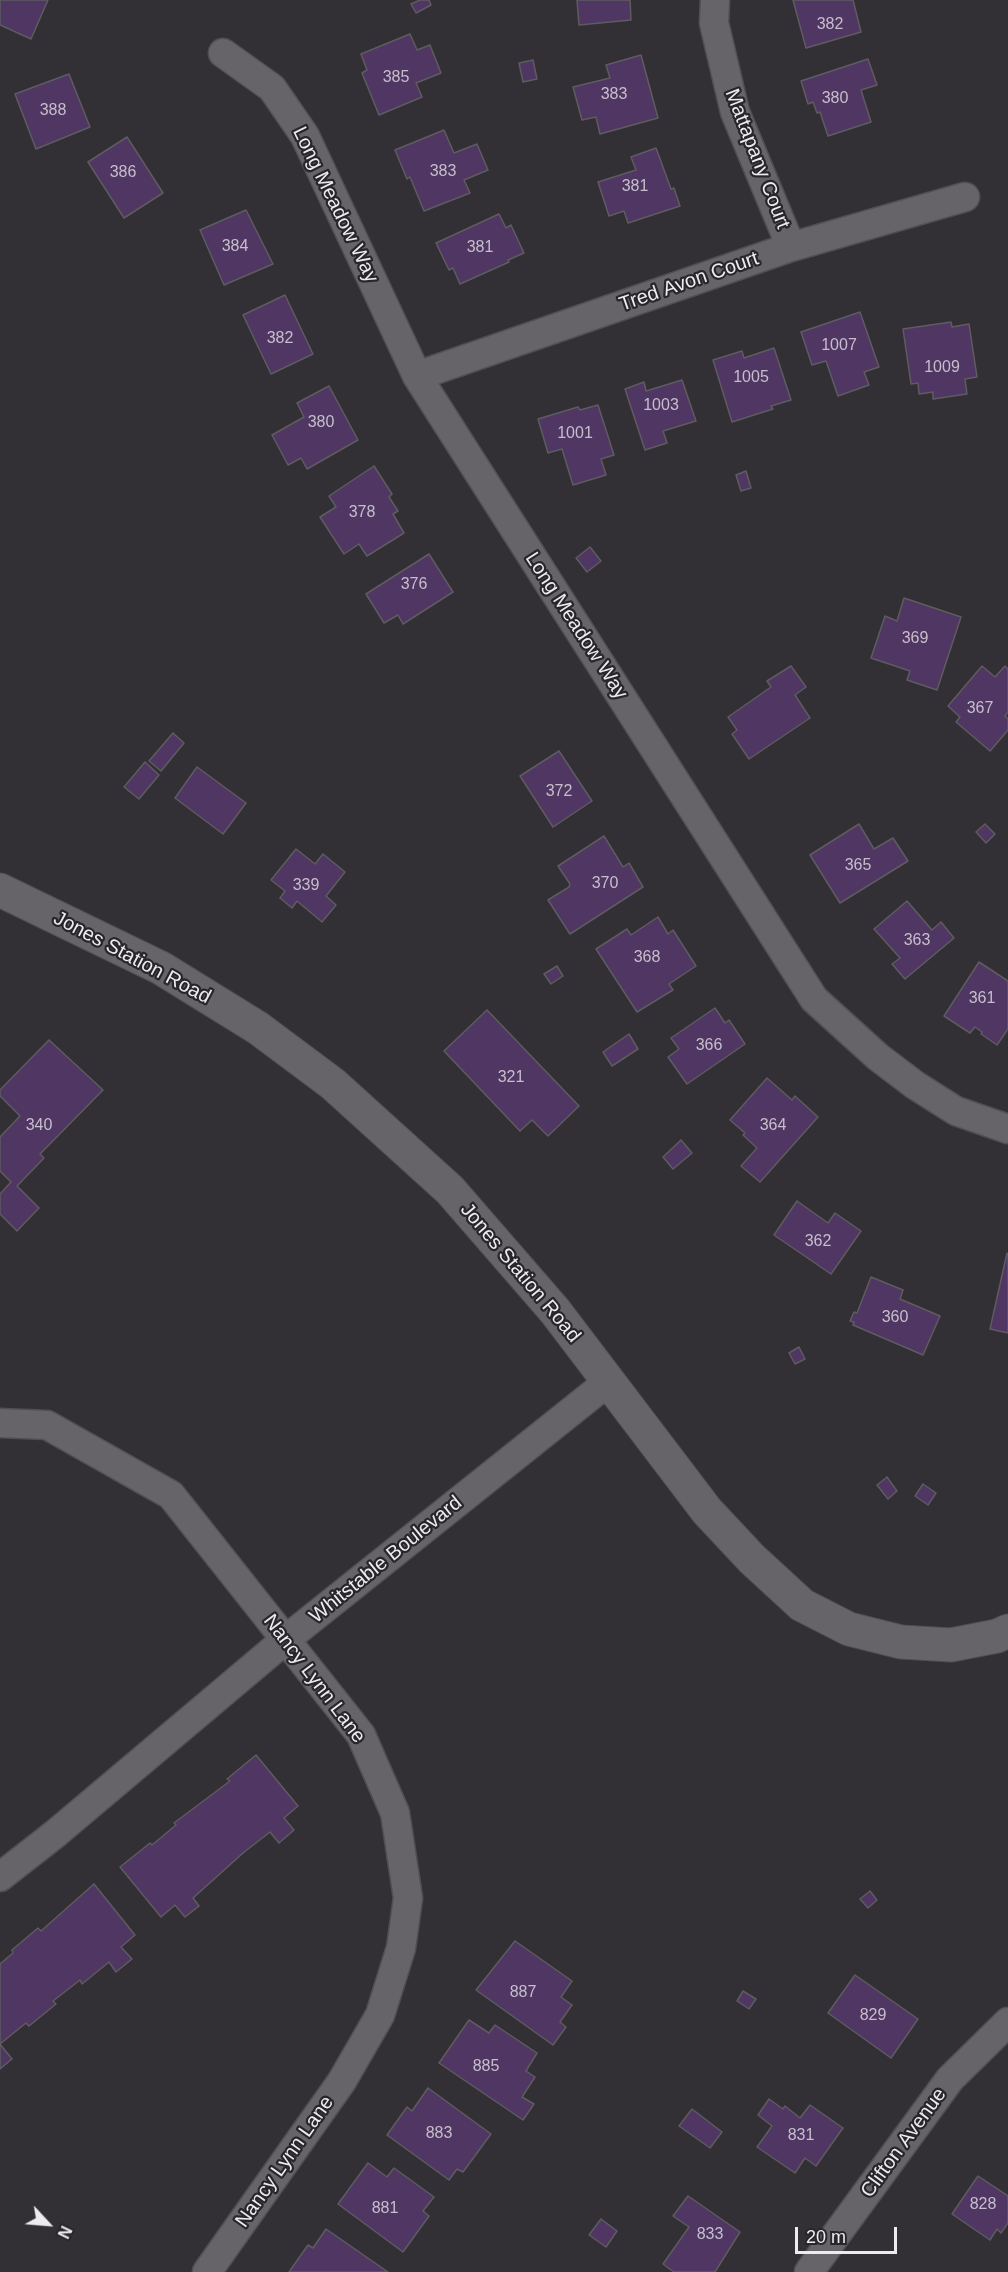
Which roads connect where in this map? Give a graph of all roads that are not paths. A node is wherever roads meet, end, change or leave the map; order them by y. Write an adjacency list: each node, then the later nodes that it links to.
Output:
1 (715, 0): 4 (street, Mattapany Court)
2 (223, 53): 5 (street, Long Meadow Way)
3 (964, 197): 4 (street, Tred Avon Court)
4 (791, 247): 5 (street, Tred Avon Court)
5 (417, 376): 7 (street, Long Meadow Way)
6 (0, 890): 8 (street, Jones Station Road)
7 (1008, 1128)
8 (608, 1382): 10 (street, Jones Station Road); 11 (street, Whitstable Boulevard)
9 (0, 1423): 11 (street, Nancy Lynn Lane)
10 (1008, 1631)
11 (285, 1641): 12 (street, Whitstable Boulevard); 14 (street, Nancy Lynn Lane)
12 (0, 1877)
13 (1008, 2022): 15 (street, Clifton Avenue)
14 (207, 2272)
15 (809, 2272)

